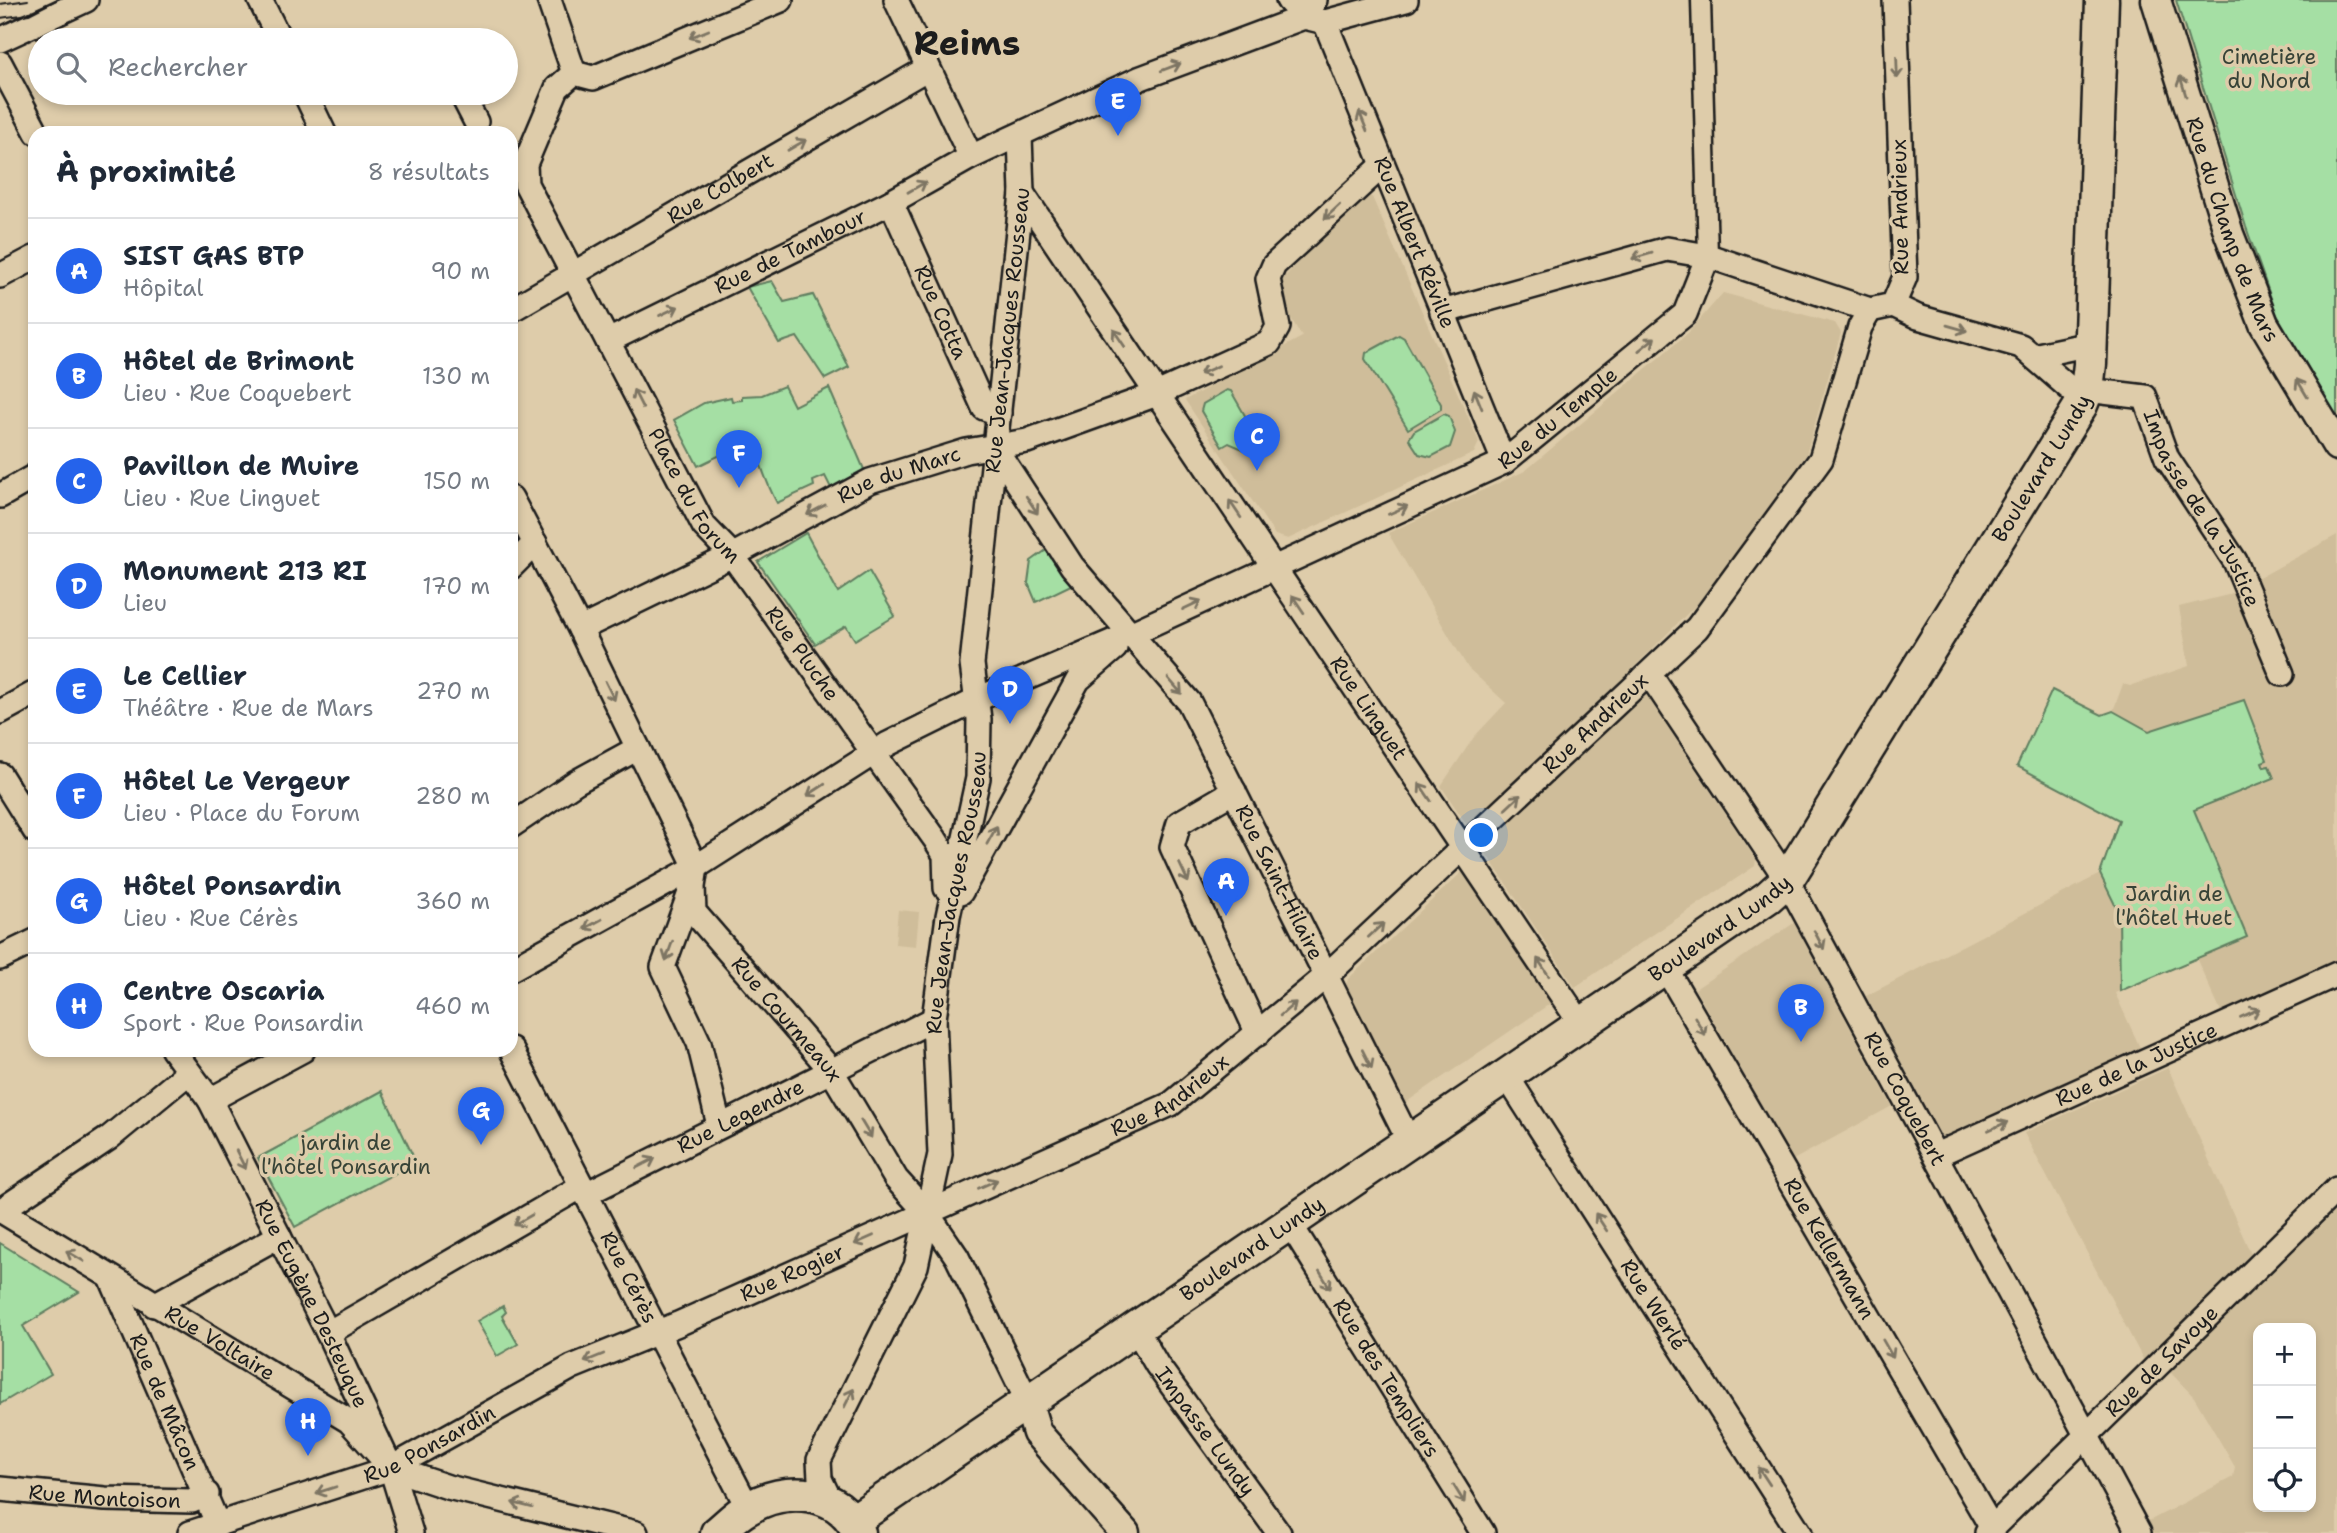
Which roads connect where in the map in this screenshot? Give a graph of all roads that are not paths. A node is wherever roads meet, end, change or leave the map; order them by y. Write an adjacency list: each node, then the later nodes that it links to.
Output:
1 (86, 0): 14 (street)
2 (260, 0): 13 (street)
3 (550, 0): 17 (street)
4 (781, 0): 17 (street, one-way to 17)
5 (896, 0): 16 (street)
6 (1288, 0): 12 (street)
7 (1406, 0): 12 (street, Rue de Tambour)
8 (1701, 0): 29 (street, Rue du Temple)
9 (1895, 0): 33 (street, Rue Andrieux, one-way to 33)
10 (2102, 0): 38 (main road, Boulevard Lundy)
11 (2157, 0): 43 (street, Rue du Champ de Mars, one-way to 11)
12 (1315, 13): 23 (street, Rue de Tambour, one-way to 12); 25 (street, Rue Albert Réville, one-way to 12)
13 (273, 28)
14 (0, 40)
15 (0, 63): 21 (street)
16 (928, 68): 24 (street); 32 (street, Rue Colbert, one-way to 16)
17 (574, 73): 26 (street)
18 (311, 105): 22 (street)
19 (467, 105): 20 (street)
20 (476, 122)
21 (33, 126)
22 (321, 126)
23 (1020, 136): 24 (street, Rue de Tambour); 27 (street, Rue Jean-Jacques Rousseau)
24 (971, 157): 28 (street, Rue de Tambour, one-way to 24)
25 (1382, 166): 36 (street, Rue Albert Réville); 40 (street, Rue du Marc, one-way to 40)
26 (518, 168): 32 (street, Place du Forum)
27 (1022, 193): 40 (street, Rue Linguet, one-way to 27); 42 (street, Rue Jean-Jacques Rousseau)
28 (891, 202): 37 (street, Rue de Tambour, one-way to 28); 42 (street, Rue Cotta)
29 (1708, 256): 35 (street); 36 (street, one-way to 36); 45 (street, Rue du Temple, one-way to 29)
30 (28, 261): 31 (street)
31 (0, 276)
32 (573, 276): 34 (street, Rue Colbert); 37 (street, Place du Forum)
33 (1893, 305): 35 (street, Rue Andrieux); 39 (street, one-way to 39)
34 (518, 306)
35 (1870, 310): 56 (street, Rue Andrieux)
36 (1442, 312): 45 (street, Rue Albert Réville, one-way to 36)
37 (608, 341): 50 (street, Place du Forum, one-way to 37)
38 (2090, 344): 39 (street); 41 (main road, Boulevard Lundy)
39 (2033, 356): 41 (street)
40 (1157, 394): 44 (street, Rue du Marc); 52 (street, Rue Linguet, one-way to 40)
41 (2085, 395): 55 (street, Impasse de la Justice); 68 (main road, Boulevard Lundy)
42 (999, 413): 44 (street, Rue Jean-Jacques Rousseau)
43 (2337, 446)
44 (995, 448): 50 (street, Rue du Marc, one-way to 50); 54 (street, Rue Saint-Hilaire, one-way to 54); 58 (street, Rue Jean-Jacques Rousseau)
45 (1504, 462): 52 (street, Rue du Temple, one-way to 45)
46 (28, 480): 47 (street)
47 (0, 496)
48 (518, 511): 49 (street)
49 (535, 543): 51 (street); 53 (street)
50 (732, 555): 53 (street, Place du Forum); 61 (street, Rue Pluche)
51 (518, 560)
52 (1273, 566): 54 (street, Rue du Temple, one-way to 52); 66 (street, Rue Linguet, one-way to 52)
53 (580, 629): 60 (street, Rue Courmeaux, one-way to 60)
54 (1130, 634): 58 (street); 63 (street, Rue Saint-Hilaire, one-way to 63); 69 (street, one-way to 54)
55 (2282, 674)
56 (1650, 676): 66 (street, Rue Andrieux, one-way to 56); 68 (street, Rue Coquebert)
57 (28, 697): 59 (street)
58 (977, 700): 61 (street); 69 (street, Rue Jean-Jacques Rousseau)
59 (0, 712)
60 (638, 748): 65 (street); 67 (street, Rue Courmeaux)
61 (873, 753): 67 (street, one-way to 67); 69 (street, Rue Pluche)
62 (0, 775): 64 (street)
63 (1234, 791): 74 (street, Rue Saint-Hilaire); 78 (street, one-way to 78)
64 (28, 820)
65 (518, 822)
66 (1464, 849): 74 (street, Rue Andrieux, one-way to 66); 77 (street, Rue Linguet, one-way to 66)
67 (694, 877): 72 (street, one-way to 72); 82 (street, Rue Courmeaux); 86 (street, one-way to 86)
68 (1787, 880): 73 (main road, Boulevard Lundy); 88 (street, Rue Coquebert, one-way to 88)
69 (948, 916): 76 (street, Rue Jean-Jacques Rousseau)
70 (28, 944): 71 (street)
71 (0, 958)
72 (518, 965)
73 (1665, 967): 77 (main road, Boulevard Lundy); 111 (street, Rue Kellermann, one-way to 111)
74 (1326, 976): 78 (street, Rue Andrieux, one-way to 74); 87 (street, Rue Saint-Hilaire, one-way to 87)
75 (2333, 976): 88 (street, Rue de la Justice, one-way to 75)
76 (934, 1018): 82 (street, Rue Legendre); 92 (street, Rue Jean-Jacques Rousseau)
77 (1581, 1024): 84 (main road, Boulevard Lundy)
78 (1258, 1034): 92 (street, Rue Andrieux, one-way to 78)
79 (178, 1057): 83 (street, Rue Eugène Desteuque)
80 (290, 1057): 85 (street)
81 (515, 1057): 90 (street, Rue Cérès)
82 (831, 1070): 86 (street, Rue Legendre); 92 (street, Rue Courmeaux, one-way to 92)
83 (188, 1073): 85 (street, Rue Eugène Desteuque); 91 (street)
84 (1506, 1075): 87 (main road, Boulevard Lundy); 119 (street, Rue Werlé, one-way to 84)
85 (210, 1100): 94 (street, Rue Eugène Desteuque, one-way to 94)
86 (719, 1125): 90 (street, Rue Legendre, one-way to 86)
87 (1409, 1141): 93 (main road, Boulevard Lundy)
88 (1936, 1155): 103 (street, Rue Coquebert)
89 (2337, 1189): 103 (street, Rue de Savoye)
90 (584, 1190): 98 (street, Rue Legendre, one-way to 98); 99 (street, Rue Cérès)
91 (0, 1211): 95 (street, Rue Voltaire, one-way to 91)
92 (927, 1213): 99 (street, Rue Rogier, one-way to 99); 101 (street, Rue Courmeaux); 107 (street, Rue Jean-Jacques Rousseau, one-way to 92)
93 (1289, 1222): 97 (main road, Boulevard Lundy); 118 (street, Rue des Templiers, one-way to 118)
94 (279, 1236): 96 (street); 98 (street, Rue Eugène Desteuque)
95 (111, 1278): 96 (street, Rue Voltaire); 106 (street, Rue de Mâcon)
96 (155, 1305): 102 (street, Rue Voltaire)
97 (1135, 1327): 101 (main road, Boulevard Lundy); 117 (street, Impasse Lundy)
98 (328, 1333): 100 (street, Rue Eugène Desteuque)
99 (658, 1333): 104 (street, Rue Ponsardin, one-way to 104); 108 (street, Rue Cérès)
100 (351, 1381): 102 (street); 104 (street, Rue Eugène Desteuque)
101 (1027, 1400): 110 (main road, Boulevard Lundy); 116 (street)
102 (331, 1411): 104 (street, Rue Voltaire)
103 (2087, 1434): 111 (street, Rue de Savoye); 120 (street, Rue Coquebert)
104 (391, 1468): 109 (street, Rue Ponsardin, one-way to 109); 113 (street, Rue Eugène Desteuque); 114 (street, Rue Voltaire, one-way to 104)
105 (0, 1489): 106 (street, Rue Montoison)
106 (207, 1494): 109 (street, Rue de Mâcon)
107 (829, 1498): 108 (main road); 110 (main road)
108 (748, 1508): 115 (main road)
109 (218, 1525): 112 (street, Rue Ponsardin)
110 (856, 1527)
111 (1990, 1530)
112 (190, 1533)
113 (411, 1533)
114 (636, 1533)
115 (717, 1533)
116 (1125, 1533)
117 (1279, 1533)
118 (1483, 1533)
119 (1800, 1533)
120 (2139, 1533)

